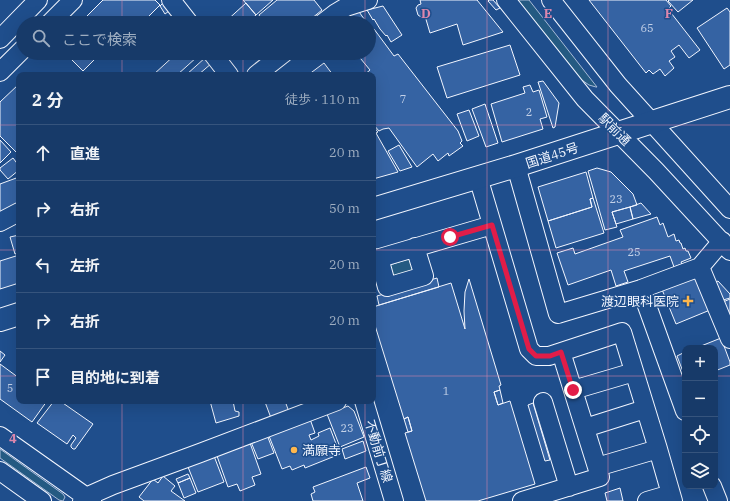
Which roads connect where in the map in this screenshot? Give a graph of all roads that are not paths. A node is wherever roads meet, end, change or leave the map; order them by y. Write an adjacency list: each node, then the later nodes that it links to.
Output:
1 (38, 0): 7 (street)
2 (73, 0): 8 (street)
3 (171, 0): 9 (street)
4 (368, 0): 10 (street)
5 (506, 0): 21 (street, 駅前通)
6 (551, 0): 20 (street)
7 (22, 16)
8 (57, 16)
9 (184, 16)
10 (332, 16)
11 (16, 23): 12 (street)
12 (0, 39)
13 (16, 56): 16 (street)
14 (217, 60): 17 (street)
15 (275, 60): 18 (street)
16 (0, 72)
17 (226, 72)
18 (260, 72)
19 (730, 97): 20 (highway, 国道45号)
20 (651, 122): 21 (highway, 国道45号); 25 (street)
21 (619, 133): 22 (highway, 国道45号); 29 (street, 駅前通)
22 (516, 166): 23 (highway, 国道45号); 33 (street)
23 (478, 178): 24 (highway, 国道45号); 28 (street)
24 (376, 208)
25 (730, 209)
26 (16, 214): 27 (street)
27 (0, 222)
28 (492, 225): 30 (street); 37 (street)
29 (726, 246): 32 (street)
30 (415, 248): 31 (street); 31 (street)
31 (376, 259)
32 (700, 267): 33 (street); 36 (street)
33 (640, 289): 41 (street)
34 (16, 315): 35 (highway)
35 (0, 320)
36 (730, 339)
37 (561, 352): 38 (street); 39 (street)
38 (634, 372): 39 (street); 44 (street)
39 (573, 390): 45 (street)
40 (544, 402): 51 (street)
41 (682, 403)
42 (329, 404): 53 (street)
43 (365, 404): 55 (street, 不動前丁線)
44 (645, 409): 45 (street); 47 (street)
45 (585, 428): 48 (street)
46 (0, 436): 53 (street)
47 (658, 449): 48 (street); 52 (street)
48 (597, 467): 51 (street)
49 (0, 471): 54 (street)
50 (713, 489): 58 (street)
51 (560, 493): 56 (street)
52 (672, 497): 57 (street)
53 (87, 500)
54 (42, 501)
55 (394, 501)
56 (522, 501)
57 (647, 501)
58 (718, 501)

